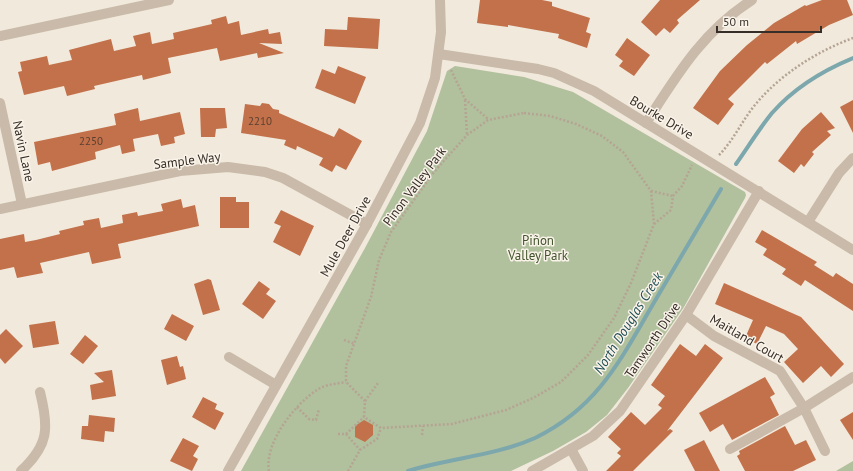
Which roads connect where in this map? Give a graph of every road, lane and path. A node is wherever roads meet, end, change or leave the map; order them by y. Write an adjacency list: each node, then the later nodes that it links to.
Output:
1 (169, 0): 4 (street)
2 (440, 0): 6 (street, Mule Deer Drive)
3 (752, 0): 11 (street)
4 (0, 36)
5 (853, 38): 13 (path)
6 (439, 54): 11 (street, Bourke Drive); 22 (street, Mule Deer Drive)
7 (451, 70): 8 (path)
8 (465, 99): 10 (path); 12 (path)
9 (0, 103): 19 (street, Navin Lane)
10 (488, 120): 12 (path, Pinon Valley Park); 16 (path, Pinon Valley Park)
11 (646, 123): 17 (street, Bourke Drive)
12 (467, 135): 27 (path, Pinon Valley Park)
13 (720, 155)
14 (853, 158): 21 (street)
15 (692, 164): 18 (path)
16 (651, 191): 18 (path); 23 (path)
17 (759, 191): 21 (street, Bourke Drive); 25 (street, Tamworth Drive)
18 (673, 196): 23 (path)
19 (22, 204): 20 (street, Sample Way); 22 (street, Sample Way)
20 (0, 209)
21 (808, 222): 24 (street, Bourke Drive)
22 (367, 224): 32 (street, Mule Deer Drive)
23 (654, 224): 39 (path)
24 (853, 250)
25 (686, 315): 36 (street, Maitland Court); 44 (street, Tamworth Drive)
26 (344, 340): 27 (path)
27 (355, 344): 30 (path, Pinon Valley Park)
28 (229, 357): 32 (street)
29 (853, 377): 36 (street)
30 (346, 382): 34 (path); 35 (path)
31 (378, 383): 34 (path)
32 (276, 385): 49 (street, Mule Deer Drive)
33 (40, 392): 48 (street)
34 (364, 401): 38 (path)
35 (297, 407): 37 (path); 50 (path)
36 (804, 408): 45 (street); 47 (street, Maitland Court)
37 (319, 409)
38 (364, 417): 40 (path); 42 (path)
39 (423, 426): 40 (path); 43 (path)
40 (381, 428): 46 (path)
41 (338, 434): 42 (path)
42 (346, 434): 46 (path)
43 (422, 435)
44 (571, 449): 52 (street, Tamworth Drive); 53 (street)
45 (730, 449)
46 (360, 450): 51 (path)
47 (825, 451)
48 (21, 471)
49 (228, 471)
50 (269, 471)
51 (348, 471)
52 (532, 471)
53 (583, 471)

